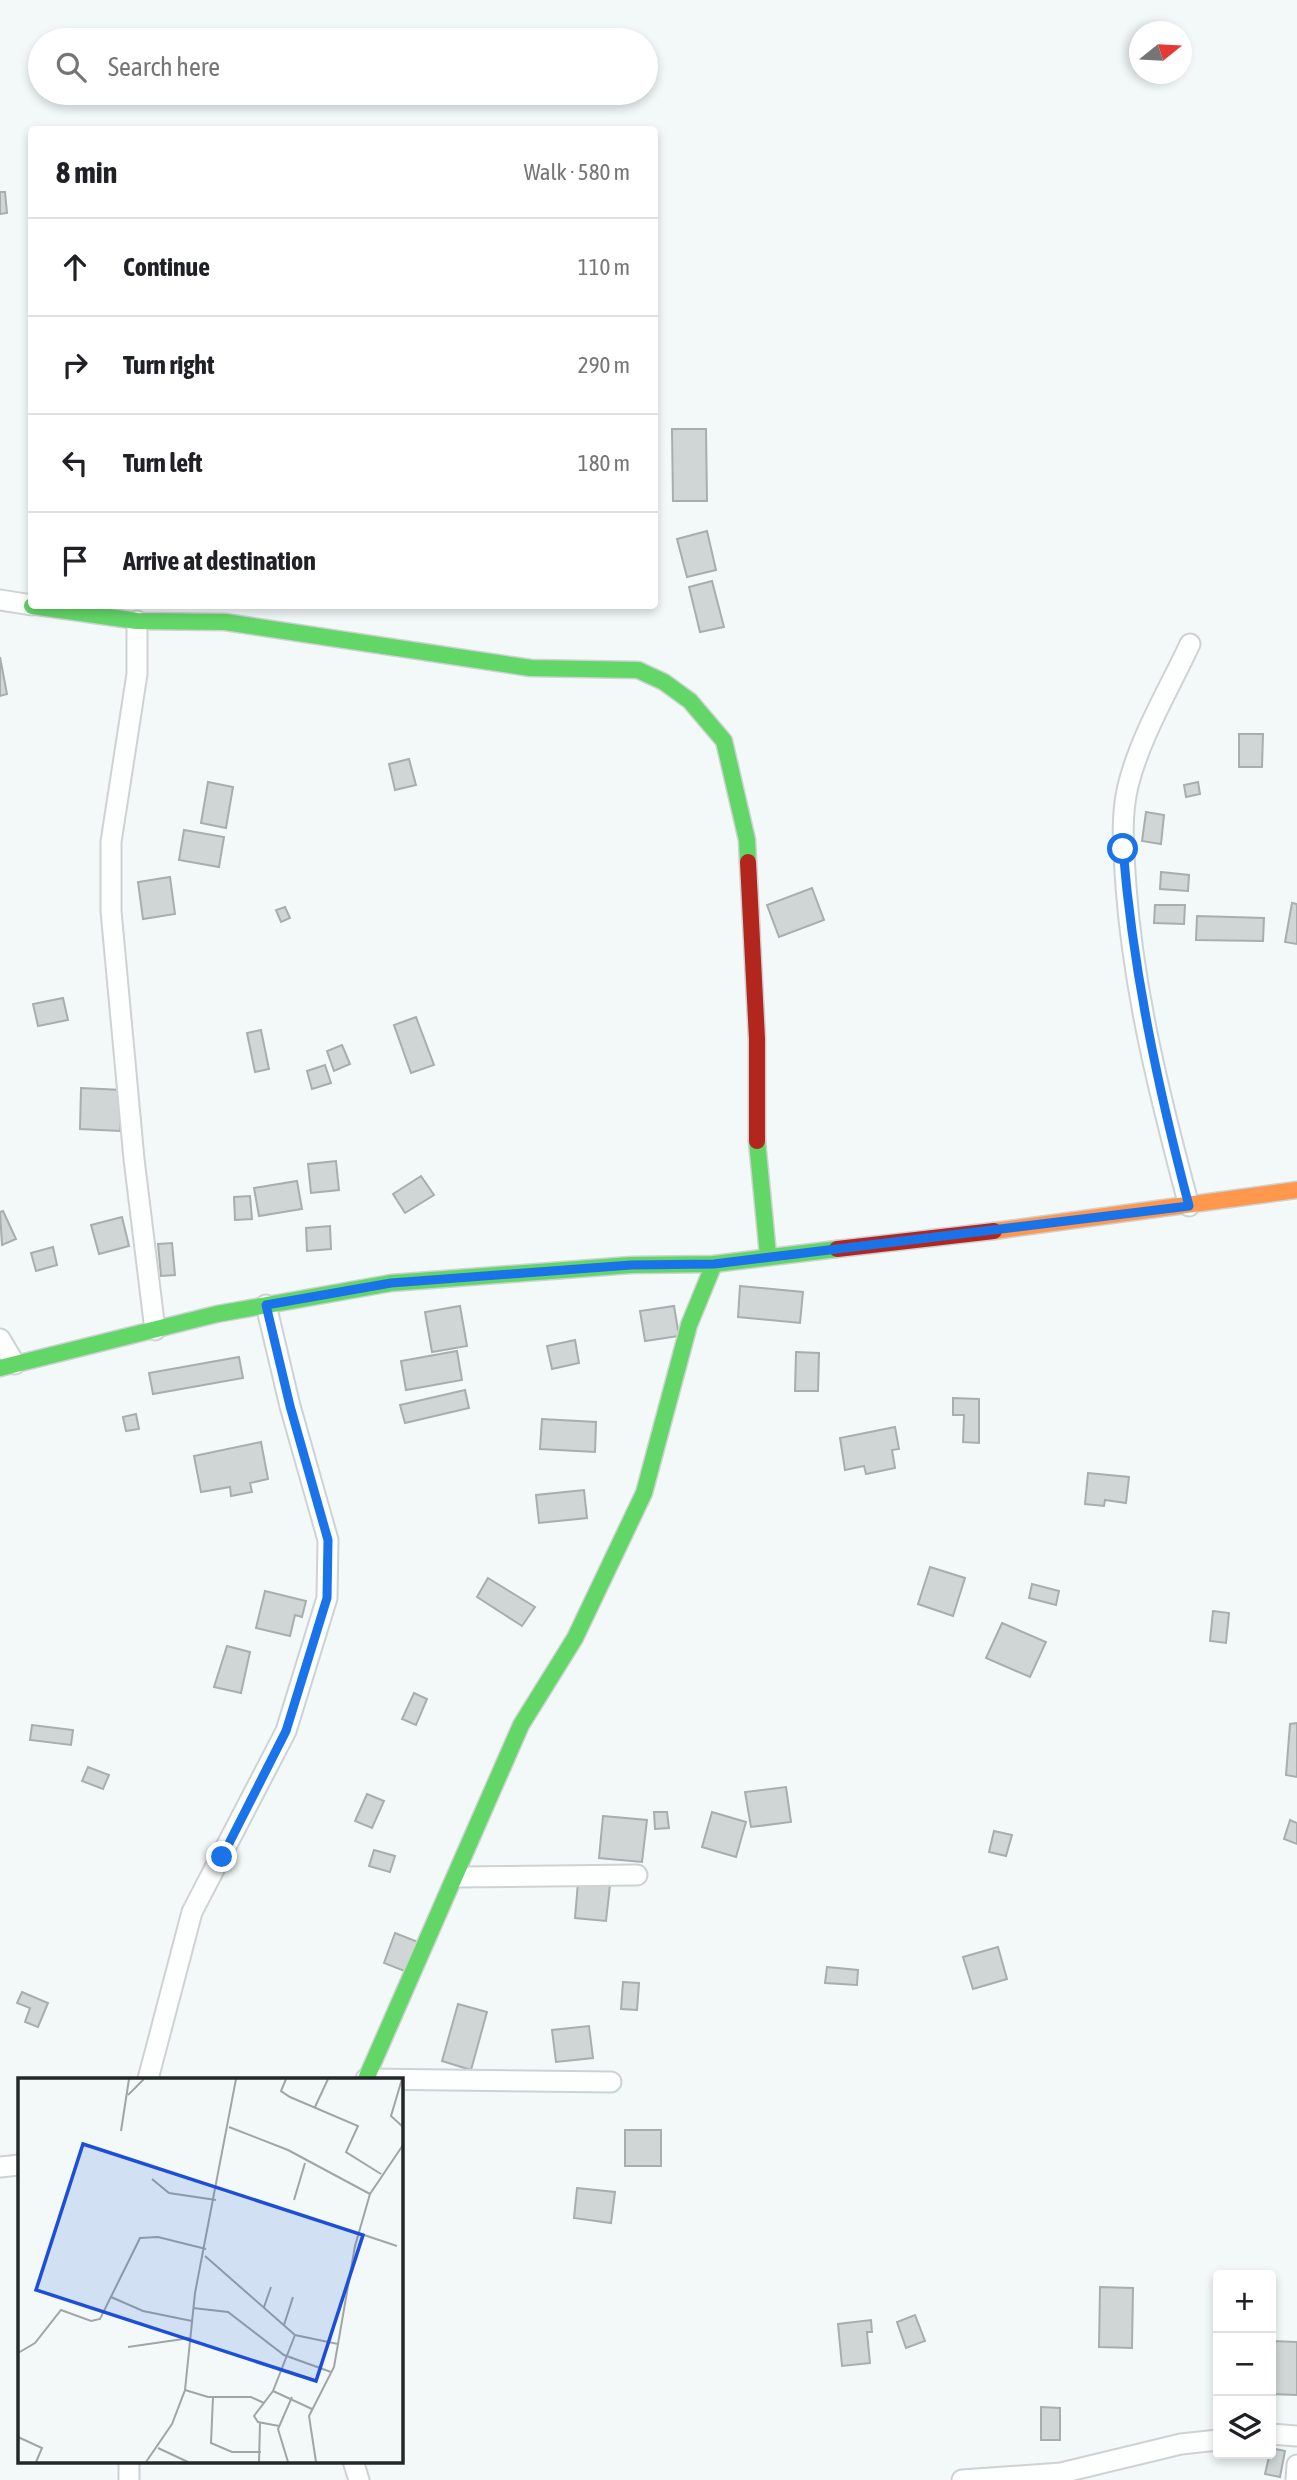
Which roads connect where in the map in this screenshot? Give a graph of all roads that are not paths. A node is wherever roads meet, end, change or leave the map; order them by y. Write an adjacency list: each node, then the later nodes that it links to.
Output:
1 (0, 600): 2 (street)
2 (28, 604)
3 (58, 609): 4 (street)
4 (137, 621): 8 (street); 11 (street)
5 (1190, 644): 7 (street)
6 (1297, 1191): 7 (street)
7 (1189, 1206): 8 (street)
8 (768, 1255): 9 (street)
9 (714, 1264): 10 (street); 15 (street)
10 (266, 1305): 11 (street); 16 (street)
11 (155, 1329): 13 (street)
12 (0, 1339): 13 (street)
13 (8, 1366)
14 (637, 1875): 15 (street)
15 (457, 1877): 17 (street)
16 (148, 2078)
17 (366, 2078)
18 (402, 2079): 19 (street)
19 (611, 2082)
20 (18, 2165): 21 (street)
21 (0, 2167)
22 (1276, 2434): 23 (street)
23 (1297, 2436)
24 (1213, 2441): 30 (street)
25 (129, 2462): 28 (street)
26 (353, 2462): 29 (street)
27 (1297, 2465): 31 (street)
28 (129, 2480)
29 (359, 2480)
30 (962, 2480)
31 (1296, 2480)

